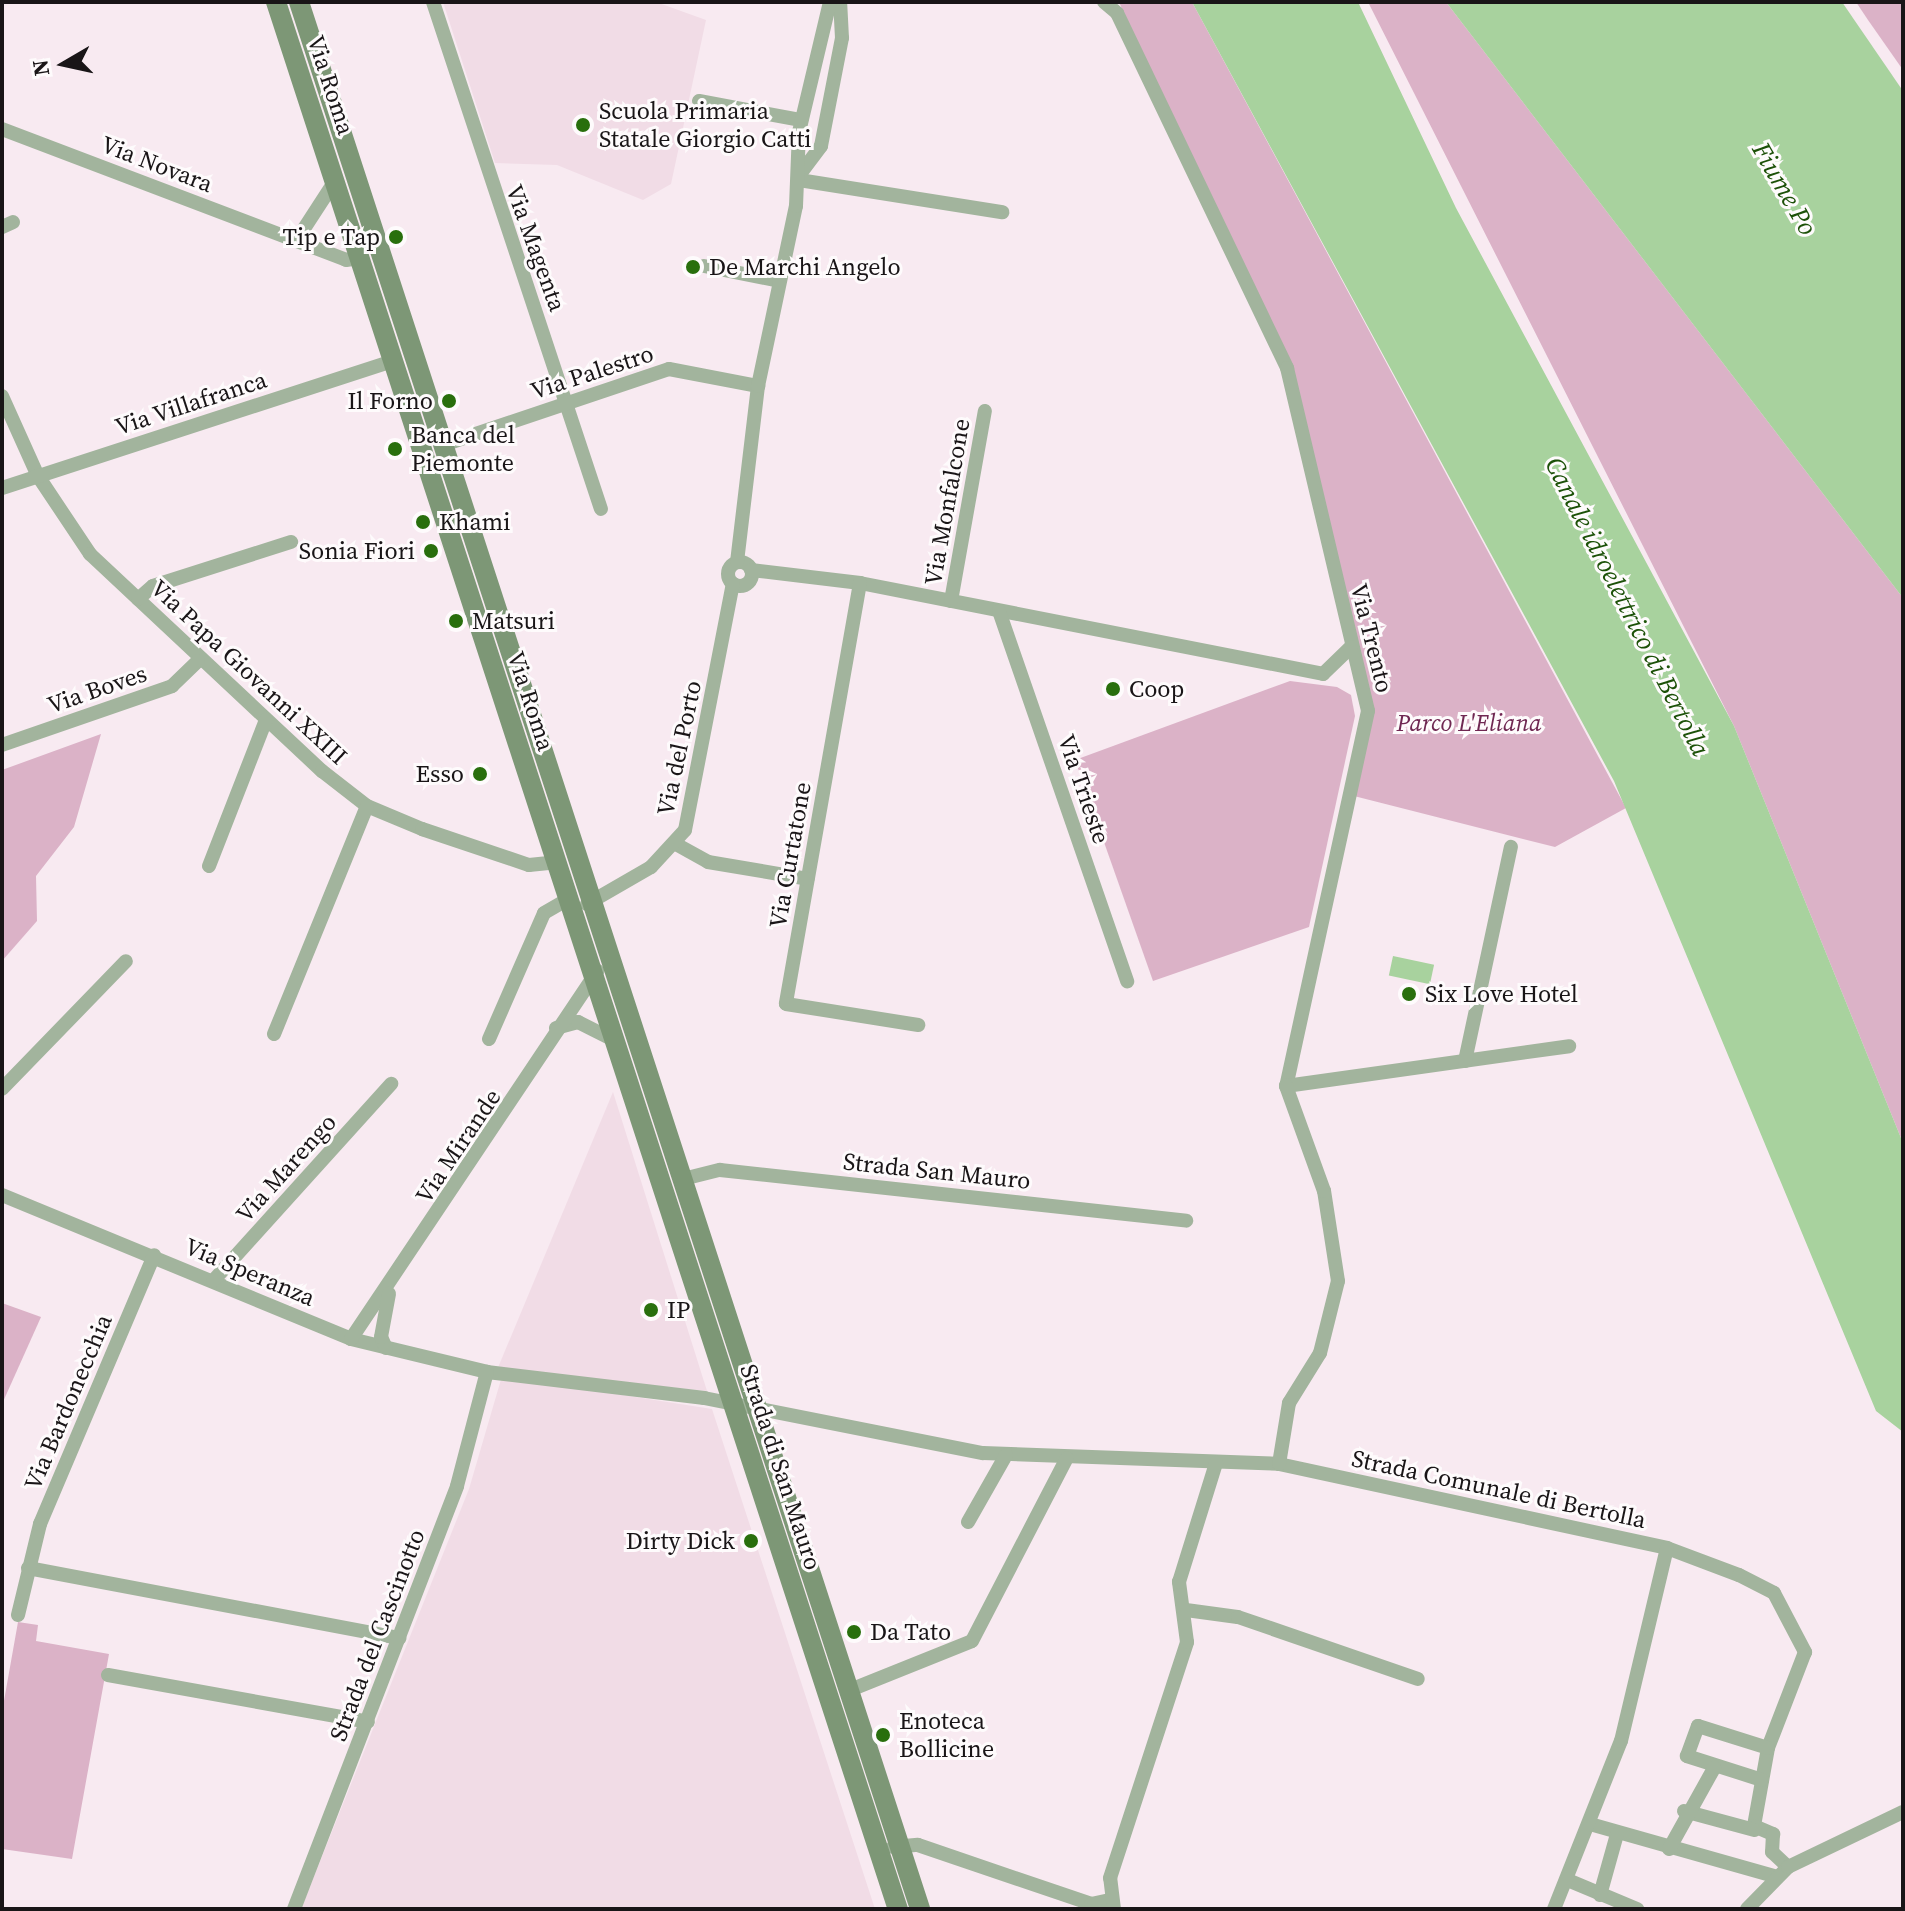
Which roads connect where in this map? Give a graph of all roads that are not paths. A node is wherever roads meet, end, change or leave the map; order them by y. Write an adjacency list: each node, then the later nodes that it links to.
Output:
1 (276, 2): 14 (main road, Via Roma)
2 (299, 2): 25 (main road, Via Roma)
3 (433, 2): 23 (street, Via Magenta)
4 (830, 2): 7 (street)
5 (840, 2): 8 (street)
6 (1104, 2): 37 (street, Via Trento)
7 (819, 39): 8 (street); 10 (street)
8 (840, 46): 12 (street)
9 (699, 101): 10 (street)
10 (800, 126): 12 (street); 13 (street)
11 (2, 129): 16 (street, Via Novara)
12 (822, 140): 13 (street)
13 (800, 178): 15 (street); 19 (street)
14 (335, 181): 16 (street); 17 (main road, Via Roma)
15 (1002, 212)
16 (296, 241): 17 (street, Via Novara)
17 (360, 258): 20 (main road, Via Roma)
18 (704, 266): 19 (street)
19 (780, 281): 21 (street)
20 (394, 361): 26 (street, Via Villafranca); 44 (main road, Via Roma)
21 (758, 386): 23 (street, Via Palestro); 30 (street)
22 (2, 396): 26 (street, Via Papa Giovanni XXIII)
23 (567, 403): 25 (street, Via Palestro); 28 (street, Via Magenta)
24 (985, 411): 35 (street, Via Monfalcone)
25 (443, 445): 47 (main road, Via Roma)
26 (38, 476): 27 (street, Via Villafranca); 34 (street, Via Papa Giovanni XXIII)
27 (2, 488)
28 (601, 509)
29 (291, 542): 34 (street)
30 (737, 562): 31 (street); 33 (street)
31 (751, 570): 32 (street); 33 (street)
32 (860, 583): 35 (street); 46 (street, Via Curtatone)
33 (733, 584): 42 (street, Via del Porto)
34 (138, 599): 38 (street, Via Papa Giovanni XXIII)
35 (951, 601): 36 (street)
36 (999, 611): 37 (street); 52 (street, Via Trieste)
37 (1351, 647): 61 (street, Via Trento)
38 (198, 661): 39 (street, Via Papa Giovanni XXIII); 40 (street, Via Boves)
39 (266, 720): 41 (street, Via Papa Giovanni XXIII); 45 (street)
40 (2, 745)
41 (367, 806): 44 (street, Via Papa Giovanni XXIII); 55 (street)
42 (674, 843): 46 (street); 47 (street, Via del Porto)
43 (1511, 847): 59 (street)
44 (556, 862): 48 (main road, Via Roma)
45 (209, 866)
46 (808, 879): 53 (street, Via Curtatone)
47 (592, 902): 48 (street, Via del Porto); 49 (main road, Via Roma)
48 (570, 905): 51 (main road, Via Roma); 56 (street, Via del Porto)
49 (609, 956): 51 (street, Via Mirande); 63 (main road, Via Roma)
50 (126, 961): 62 (street)
51 (593, 976): 54 (street, Via Mirande); 57 (main road, Via Roma)
52 (1127, 981)
53 (918, 1025)
54 (556, 1028): 57 (street); 70 (street, Via Mirande)
55 (274, 1034)
56 (489, 1039)
57 (614, 1040): 64 (main road, Via Roma)
58 (1569, 1046): 59 (street)
59 (1465, 1061): 61 (street)
60 (391, 1084): 69 (street, Via Marengo)
61 (1286, 1086): 79 (street)
62 (2, 1089)
63 (653, 1091): 65 (main road, Strada di San Mauro)
64 (632, 1097): 74 (main road, Strada di San Mauro)
65 (683, 1179): 67 (street, Strada San Mauro); 75 (main road, Strada di San Mauro)
66 (2, 1195): 68 (street, Via Speranza)
67 (1186, 1221)
68 (154, 1255): 69 (street, Via Speranza); 82 (street, Via Bardonecchia)
69 (213, 1281): 71 (street, Via Speranza)
70 (391, 1285): 71 (street, Via Mirande); 72 (street, Via Mirande)
71 (351, 1339): 72 (street, Via Speranza)
72 (386, 1348): 73 (street, Via Speranza)
73 (487, 1372): 74 (street, Strada Comunale di Bertolla); 85 (street, Strada del Cascinotto)
74 (733, 1405): 75 (street, Strada Comunale di Bertolla); 100 (main road, Strada di San Mauro)
75 (760, 1411): 76 (street, Strada Comunale di Bertolla); 88 (main road, Strada di San Mauro)
76 (1006, 1455): 77 (street, Strada Comunale di Bertolla); 80 (street)
77 (1067, 1458): 78 (street, Strada Comunale di Bertolla); 88 (street)
78 (1216, 1463): 79 (street, Strada Comunale di Bertolla); 83 (street)
79 (1279, 1464): 81 (street, Strada Comunale di Bertolla)
80 (968, 1522)
81 (1667, 1548): 90 (street); 95 (street, Strada Comunale di Bertolla)
82 (28, 1568): 84 (street, Via Bardonecchia); 85 (street)
83 (1186, 1610): 87 (street); 104 (street)
84 (18, 1615)
85 (399, 1638): 89 (street, Strada del Cascinotto)
86 (108, 1675): 89 (street)
87 (1418, 1679)
88 (850, 1690): 98 (main road, Strada di San Mauro)
89 (368, 1722): 105 (street, Strada del Cascinotto)
90 (1768, 1748): 91 (street); 92 (street)
91 (1714, 1768): 92 (street); 93 (street)
92 (1762, 1780): 96 (street)
93 (1684, 1811): 96 (street); 99 (street)
94 (1903, 1812): 101 (street)
95 (1590, 1824): 97 (street); 102 (street, Strada Comunale di Bertolla)
96 (1755, 1830): 101 (street)
97 (1617, 1834): 99 (street); 103 (street)
98 (900, 1845): 100 (street); 104 (street); 107 (main road, Strada di San Mauro)
99 (1669, 1849): 101 (street)
100 (879, 1852): 106 (main road, Strada di San Mauro)
101 (1783, 1872): 110 (street)
102 (1570, 1881): 103 (street); 108 (street, Strada Comunale di Bertolla)
103 (1600, 1895): 109 (street)
104 (1112, 1905)
105 (294, 1909)
106 (898, 1909)
107 (920, 1909)
108 (1554, 1909)
109 (1637, 1909)
110 (1747, 1909)

